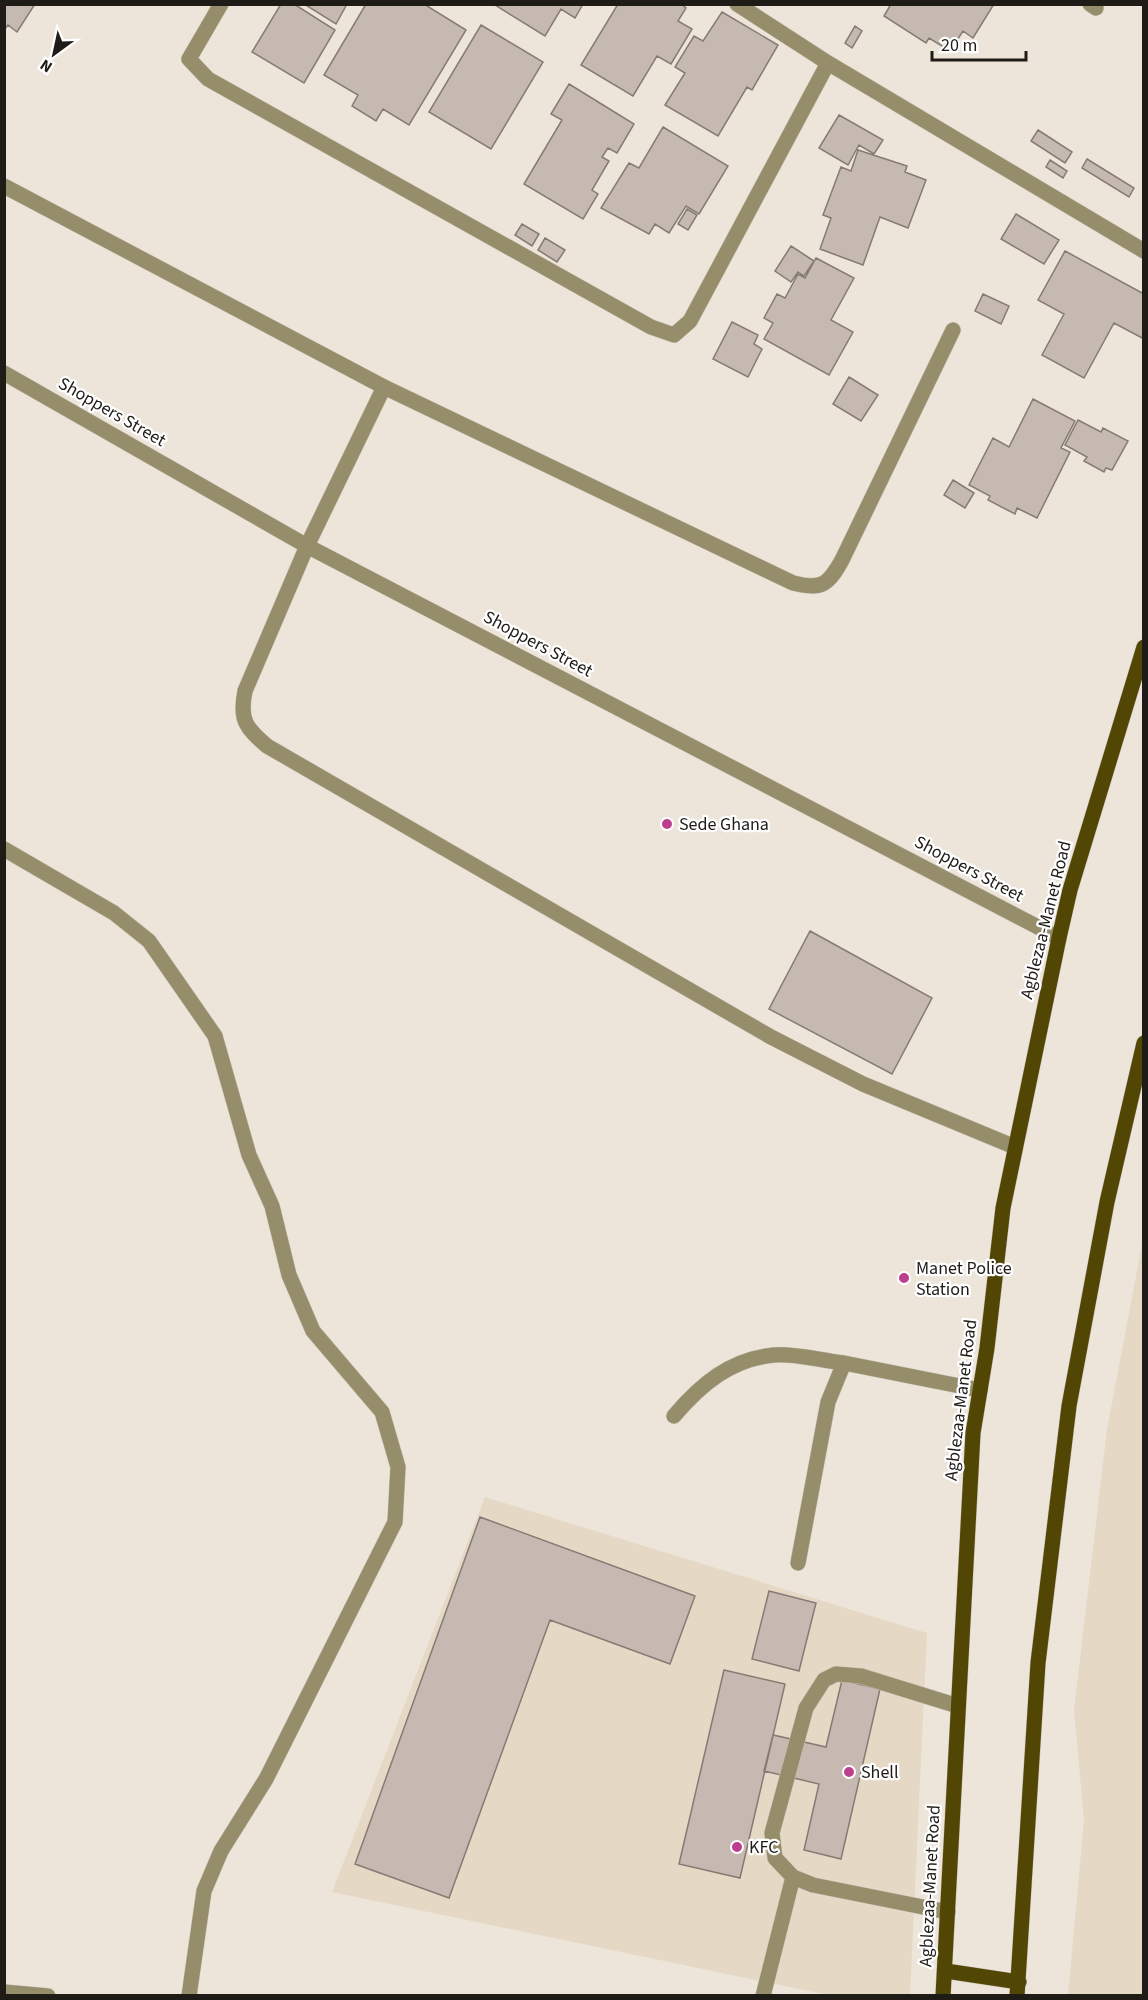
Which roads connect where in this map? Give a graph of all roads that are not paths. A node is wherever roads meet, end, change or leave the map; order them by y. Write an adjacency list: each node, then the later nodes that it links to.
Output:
1 (221, 4): 3 (street)
2 (737, 4): 3 (street)
3 (828, 63): 5 (street)
4 (4, 186): 8 (street)
5 (1143, 251)
6 (953, 330): 8 (street)
7 (4, 373): 9 (street, Shoppers Street)
8 (384, 387): 9 (street)
9 (307, 546): 12 (street, Shoppers Street); 14 (street)
10 (1143, 647): 12 (main road, Agblezaa-Manet Road)
11 (4, 849): 26 (street)
12 (1059, 938): 14 (main road, Agblezaa-Manet Road)
13 (1143, 1043): 23 (main road)
14 (1014, 1147): 16 (main road, Agblezaa-Manet Road)
15 (844, 1363): 16 (street); 17 (street); 18 (street)
16 (980, 1390): 19 (main road, Agblezaa-Manet Road)
17 (674, 1416)
18 (798, 1563)
19 (958, 1707): 20 (street); 21 (main road, Agblezaa-Manet Road)
20 (793, 1877): 21 (street); 27 (street)
21 (948, 1912): 22 (main road, Agblezaa-Manet Road)
22 (946, 1971): 23 (main road); 28 (main road, Agblezaa-Manet Road)
23 (1018, 1989)
24 (4, 1992): 25 (street)
25 (48, 1995)
26 (189, 1995)
27 (763, 1995)
28 (943, 1995)

